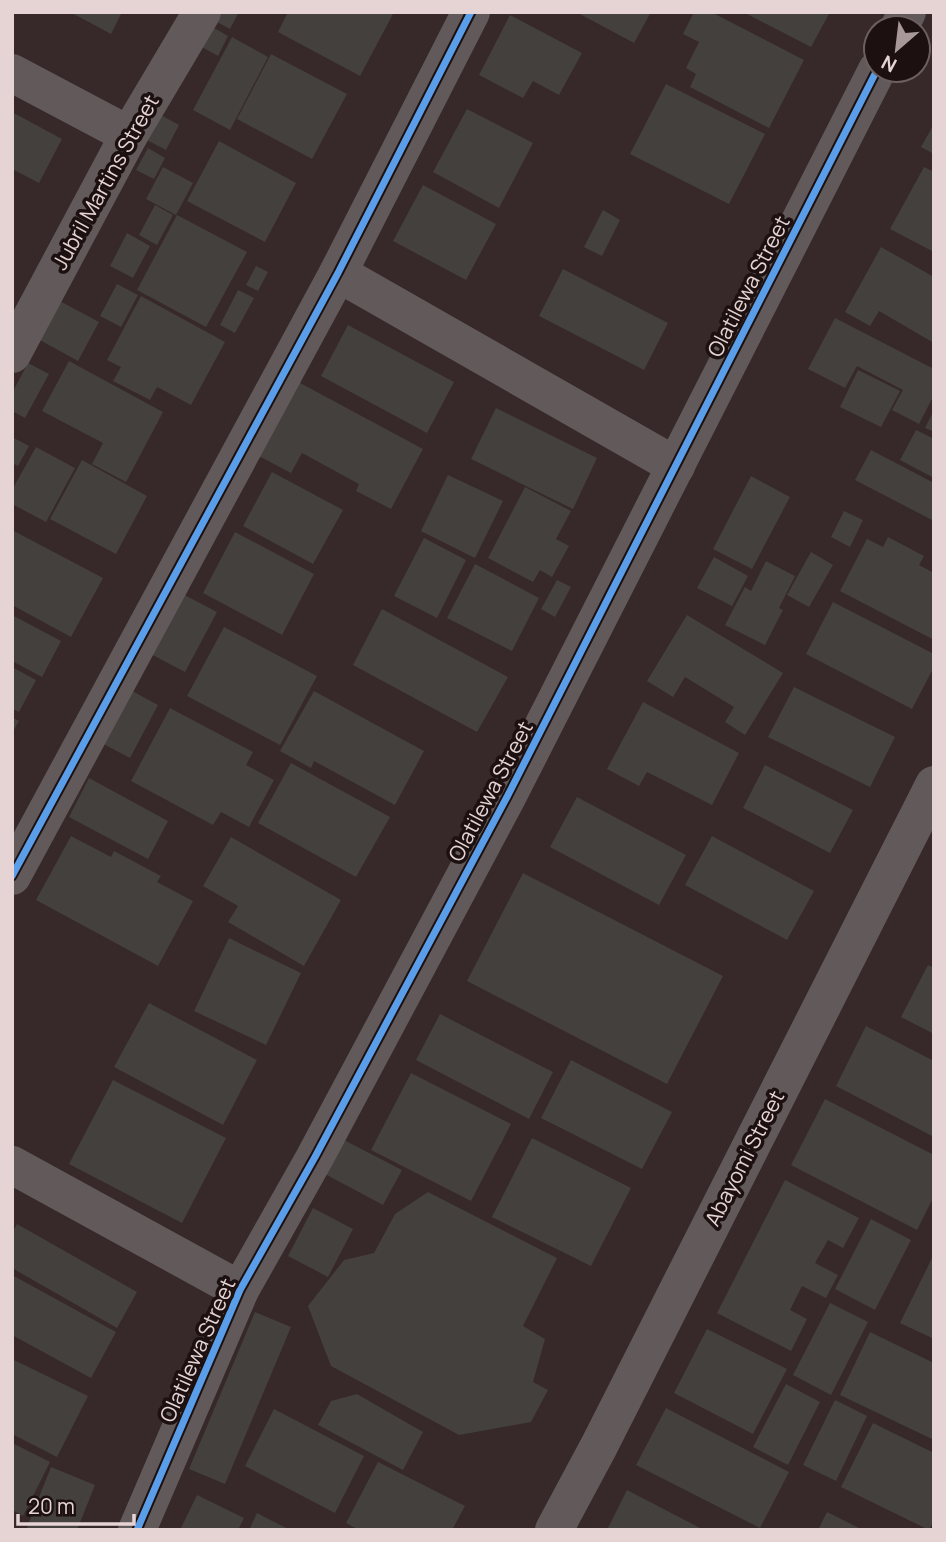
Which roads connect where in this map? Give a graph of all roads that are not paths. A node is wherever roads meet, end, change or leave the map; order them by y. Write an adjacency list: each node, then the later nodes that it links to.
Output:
1 (202, 12): 5 (street, Jubril Martins Street)
2 (471, 12): 6 (street)
3 (12, 73): 5 (street)
4 (870, 84): 8 (street, Olatilewa Street)
5 (129, 135): 7 (street, Jubril Martins Street)
6 (338, 273): 8 (street); 10 (street)
7 (12, 354)
8 (676, 466): 12 (street, Olatilewa Street)
9 (934, 785): 14 (street, Abayomi Street)
10 (12, 876)
11 (12, 1165): 12 (street)
12 (240, 1290): 13 (street, Olatilewa Street)
13 (137, 1530)
14 (554, 1530)

